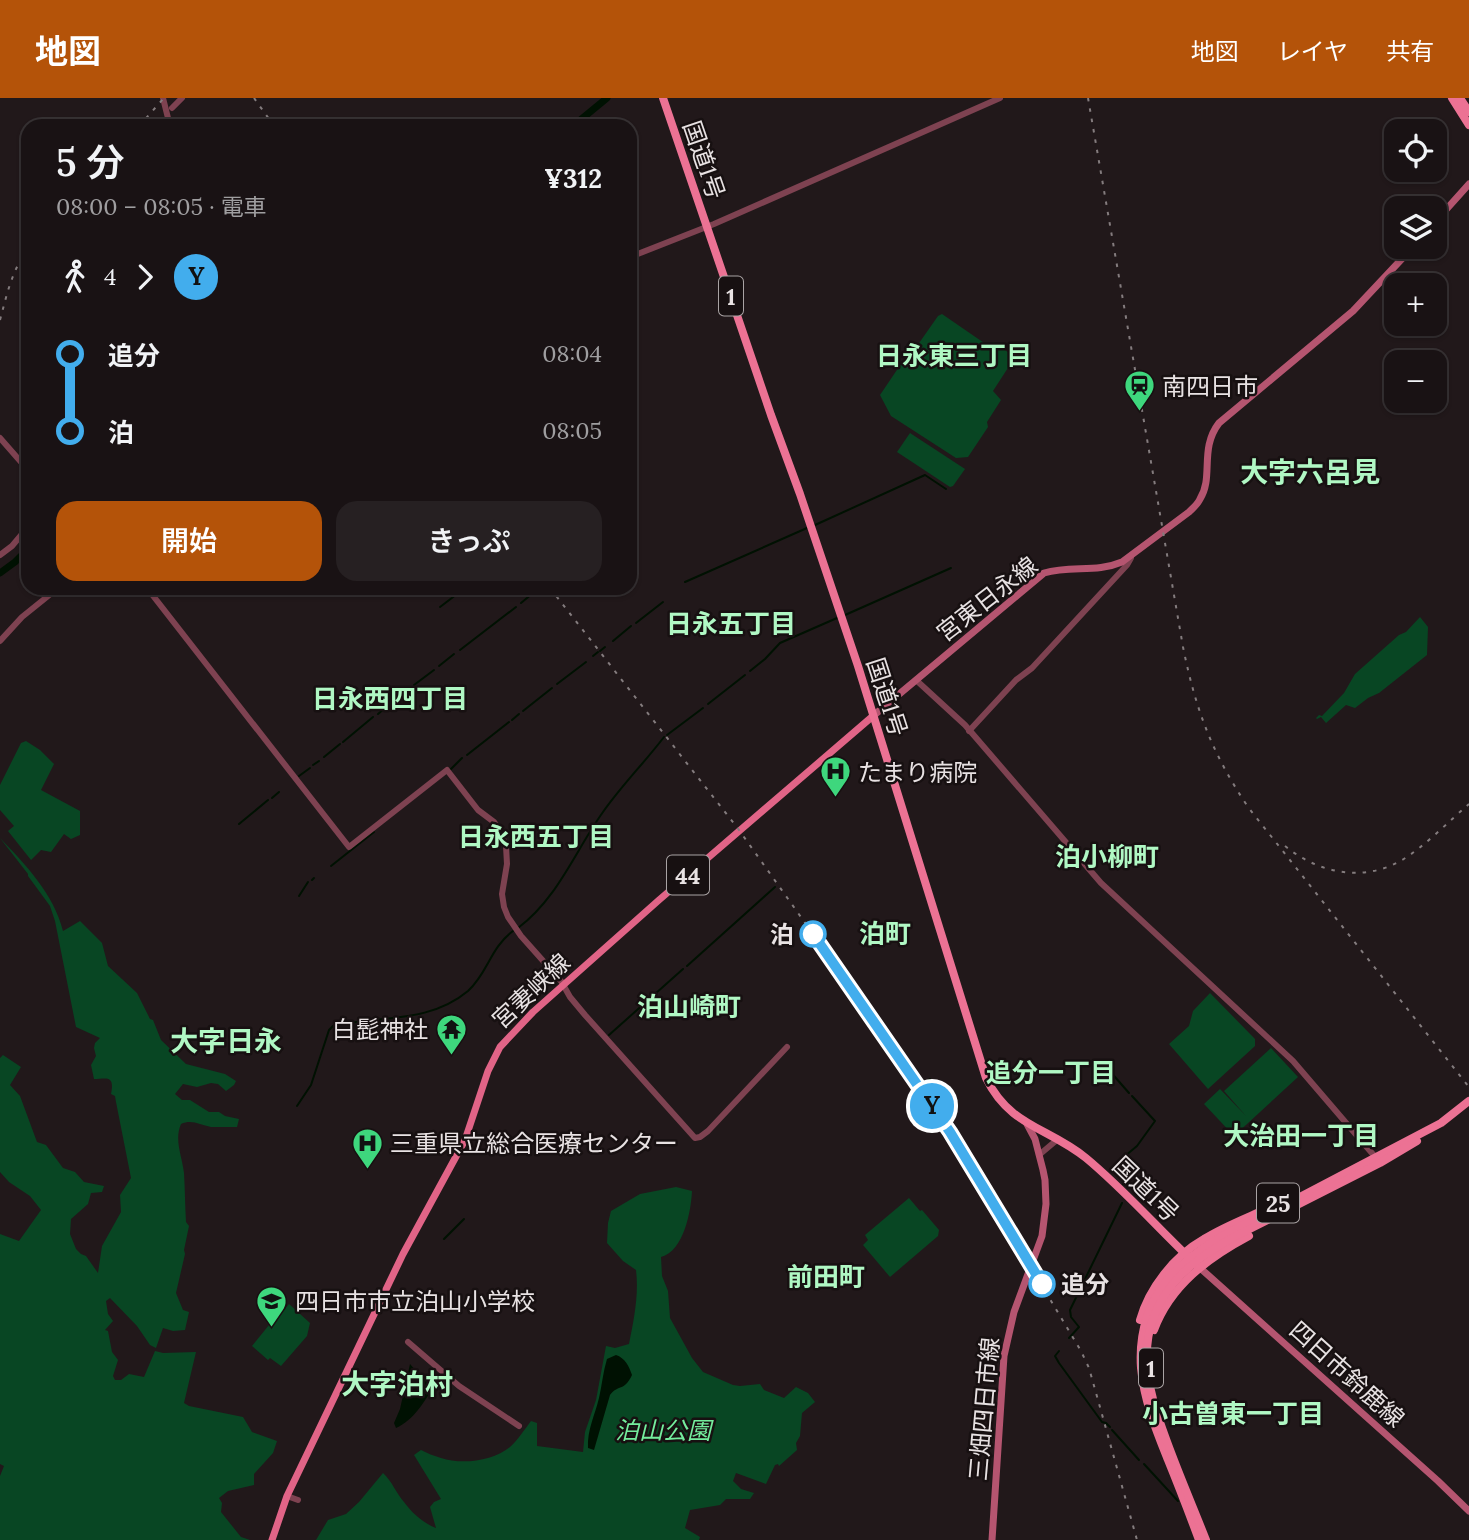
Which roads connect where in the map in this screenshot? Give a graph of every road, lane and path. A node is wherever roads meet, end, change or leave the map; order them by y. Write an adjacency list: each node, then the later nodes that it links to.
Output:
1 (182, 98): 6 (street)
2 (663, 98): 11 (highway, 国道1号 / 1)
3 (1000, 98): 11 (street)
4 (1452, 98): 8 (highway)
5 (1460, 98): 7 (highway)
6 (166, 103)
7 (1469, 112)
8 (1469, 125)
9 (1469, 184): 10 (main road)
10 (1447, 209)
11 (707, 226): 12 (street); 23 (highway, 国道1号 / 1)
12 (637, 254)
13 (1401, 259): 18 (main road, 宮東日永線)
14 (0, 439): 15 (street)
15 (21, 462)
16 (21, 535): 17 (street)
17 (0, 555)
18 (1131, 556): 22 (main road, 宮東日永線); 24 (street)
19 (49, 595): 21 (street)
20 (152, 595): 25 (street)
21 (0, 641)
22 (916, 680): 23 (main road, 宮東日永線); 24 (street)
23 (873, 716): 25 (main road, 宮妻峡線 / 44); 29 (highway, 国道1号 / 1)
24 (969, 731): 33 (street)
25 (564, 986): 26 (street); 39 (main road, 宮妻峡線 / 44)
26 (787, 1047)
27 (1469, 1101): 30 (highway, 25)
28 (1469, 1106): 30 (highway, 25)
29 (1027, 1123): 31 (highway, 国道1号 / 1); 32 (main road, 三畑四日市線)
30 (1421, 1136): 33 (highway, 25)
31 (1058, 1139): 32 (street); 34 (highway, 国道1号 / 1)
32 (1039, 1155): 44 (main road, 三畑四日市線)
33 (1378, 1160): 34 (highway, 25); 34 (highway, 25); 34 (highway, 25)
34 (1192, 1261): 35 (highway, 1); 38 (highway, 1); 41 (highway, 1); 42 (main road, 四日市鈴鹿線)
35 (1183, 1268): 38 (highway, 1); 41 (highway, 1)
36 (408, 1342): 37 (street)
37 (519, 1426)
38 (1181, 1478): 46 (highway, 1)
39 (287, 1496): 40 (street); 43 (main road, 宮妻峡線 / 44)
40 (298, 1500)
41 (1185, 1502): 45 (highway, 1)
42 (1469, 1511)
43 (272, 1540)
44 (992, 1540)
45 (1199, 1540)
46 (1206, 1540)

